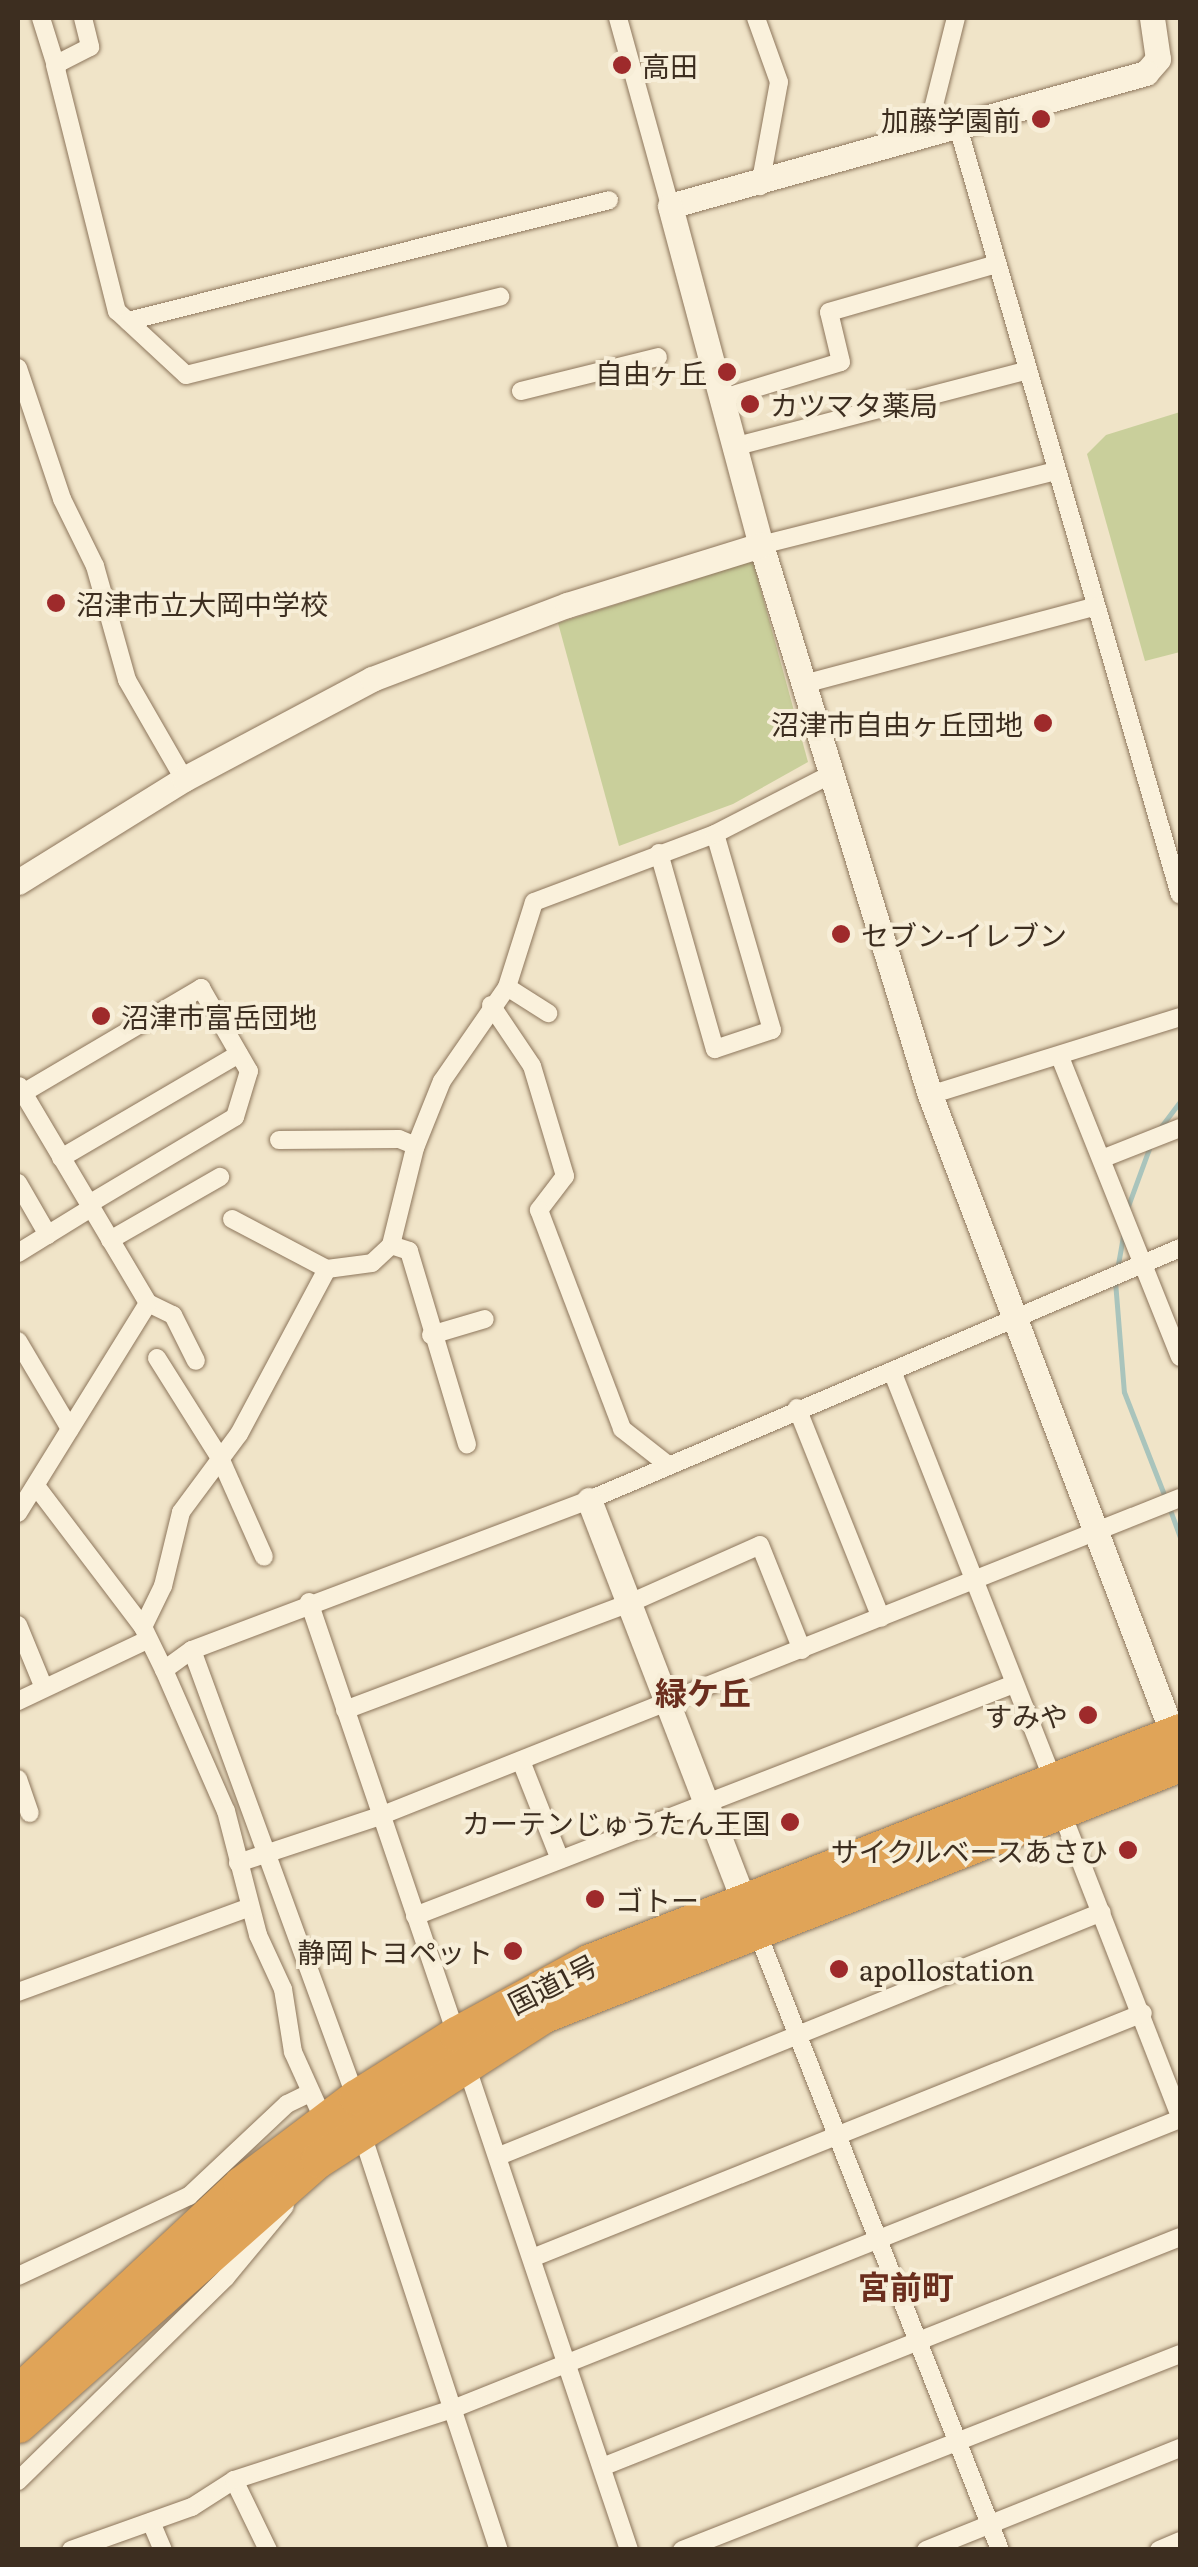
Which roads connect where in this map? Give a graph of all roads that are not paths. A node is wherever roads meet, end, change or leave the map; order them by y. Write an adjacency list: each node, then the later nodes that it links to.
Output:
1 (42, 18): 7 (street)
2 (82, 18): 7 (street)
3 (618, 18): 12 (street)
4 (756, 18): 10 (street)
5 (956, 18): 9 (street)
6 (1152, 18): 8 (street)
7 (56, 69): 15 (street)
8 (958, 127): 9 (street); 13 (street)
9 (926, 136): 10 (street)
10 (760, 186): 12 (street)
11 (609, 200): 15 (street)
12 (670, 206): 20 (street)
13 (996, 264): 18 (street); 20 (street)
14 (500, 297): 15 (street)
15 (128, 321)
16 (658, 357): 19 (street)
17 (18, 368): 27 (street)
18 (1026, 371): 21 (street); 22 (street)
19 (520, 391)
20 (724, 398): 21 (street)
21 (737, 446): 23 (street)
22 (1055, 470): 23 (street); 24 (street)
23 (760, 545): 25 (street); 27 (street)
24 (1094, 606): 25 (street); 31 (street)
25 (804, 684): 26 (street)
26 (828, 776): 28 (street); 39 (street)
27 (184, 779): 30 (street)
28 (715, 834): 29 (street); 29 (street)
29 (660, 853): 32 (street)
30 (18, 882)
31 (1180, 895)
32 (507, 987): 33 (street); 34 (street)
33 (490, 1005): 42 (street); 69 (street)
34 (548, 1013)
35 (1180, 1017): 37 (street)
36 (239, 1054): 38 (street); 43 (street); 47 (street)
37 (1060, 1057): 39 (street); 44 (street)
38 (20, 1088): 43 (street)
39 (930, 1095): 58 (street)
40 (1180, 1128): 44 (street)
41 (279, 1140): 42 (street)
42 (416, 1146): 51 (street)
43 (61, 1158): 47 (street)
44 (1104, 1158): 54 (street)
45 (220, 1177): 50 (street)
46 (18, 1183): 49 (street)
47 (90, 1206): 49 (street); 50 (street)
48 (232, 1219): 55 (street)
49 (48, 1235): 53 (street)
50 (110, 1240): 56 (street)
51 (391, 1245): 55 (street); 59 (street)
52 (1180, 1248): 54 (street)
53 (18, 1253)
54 (1144, 1263): 58 (street); 61 (street)
55 (327, 1269): 68 (street)
56 (148, 1303): 63 (street); 66 (street)
57 (484, 1319): 59 (street)
58 (1015, 1319): 64 (street); 74 (street)
59 (430, 1336): 67 (street)
60 (18, 1341): 66 (street)
61 (1180, 1357)
62 (157, 1358): 68 (street)
63 (196, 1360)
64 (892, 1371): 65 (street); 76 (street)
65 (797, 1408): 69 (street); 79 (street)
66 (70, 1429): 70 (street)
67 (467, 1444)
68 (220, 1458): 75 (street); 81 (street)
69 (668, 1466): 72 (street)
70 (36, 1486): 73 (street); 81 (street)
71 (1180, 1498): 74 (street)
72 (589, 1500): 77 (street); 78 (street)
73 (18, 1513)
74 (1094, 1530): 76 (street); 90 (street)
75 (264, 1557)
76 (974, 1583): 79 (street); 85 (street)
77 (309, 1602): 82 (street); 89 (street)
78 (630, 1602): 83 (street); 88 (street); 89 (street)
79 (882, 1618): 83 (street)
80 (18, 1625): 86 (street)
81 (145, 1634): 84 (street); 86 (street)
82 (192, 1650): 84 (street); 97 (street)
83 (802, 1650): 88 (street)
84 (164, 1670): 99 (street)
85 (1014, 1684): 93 (street); 94 (street)
86 (44, 1688): 87 (street)
87 (18, 1701)
88 (670, 1703): 91 (street); 94 (street)
89 (345, 1710): 96 (street)
90 (1178, 1746): 93 (highway, 国道1号)
91 (520, 1761): 96 (street); 98 (street)
92 (18, 1779): 95 (street)
93 (1057, 1796): 101 (street); 102 (highway, 国道1号)
94 (705, 1800): 98 (street); 102 (street)
95 (30, 1813)
96 (380, 1816): 97 (street); 103 (street)
97 (268, 1856): 99 (street); 109 (street)
98 (559, 1857): 103 (street)
99 (238, 1863): 100 (street)
100 (250, 1907): 104 (street); 108 (street)
101 (1102, 1912): 105 (street); 106 (street)
102 (750, 1915): 106 (street); 107 (highway, 国道1号)
103 (415, 1916): 107 (street)
104 (18, 1992)
105 (1142, 2013): 110 (street); 111 (street)
106 (796, 2034): 111 (street); 112 (street)
107 (460, 2048): 109 (highway, 国道1号); 112 (street)
108 (318, 2108): 109 (highway, 国道1号); 117 (street); 122 (highway, 国道1号)
109 (358, 2113): 113 (highway, 国道1号); 123 (street)
110 (1180, 2118): 114 (street)
111 (836, 2134): 114 (street); 116 (street)
112 (500, 2156): 116 (street)
113 (318, 2160): 121 (highway, 国道1号); 130 (street)
114 (877, 2236): 118 (street); 120 (street)
115 (1180, 2238): 118 (street)
116 (532, 2258): 120 (street)
117 (18, 2276)
118 (918, 2343): 125 (street); 128 (street)
119 (1180, 2354): 125 (street)
120 (568, 2364): 123 (street); 128 (street)
121 (85, 2368): 124 (highway, 国道1号); 126 (highway)
122 (18, 2392)
123 (455, 2408): 129 (street); 137 (street)
124 (18, 2426)
125 (957, 2442): 132 (street); 139 (street)
126 (18, 2447)
127 (1180, 2448): 132 (street)
128 (602, 2468): 138 (street)
129 (234, 2480): 131 (street); 136 (street)
130 (18, 2481)
131 (151, 2522): 134 (street); 135 (street)
132 (990, 2525): 140 (street); 141 (street)
133 (1180, 2541): 142 (street)
134 (71, 2550)
135 (163, 2550)
136 (268, 2550)
137 (499, 2550)
138 (629, 2550)
139 (682, 2550)
140 (926, 2550)
141 (1000, 2550)
142 (1158, 2550)

